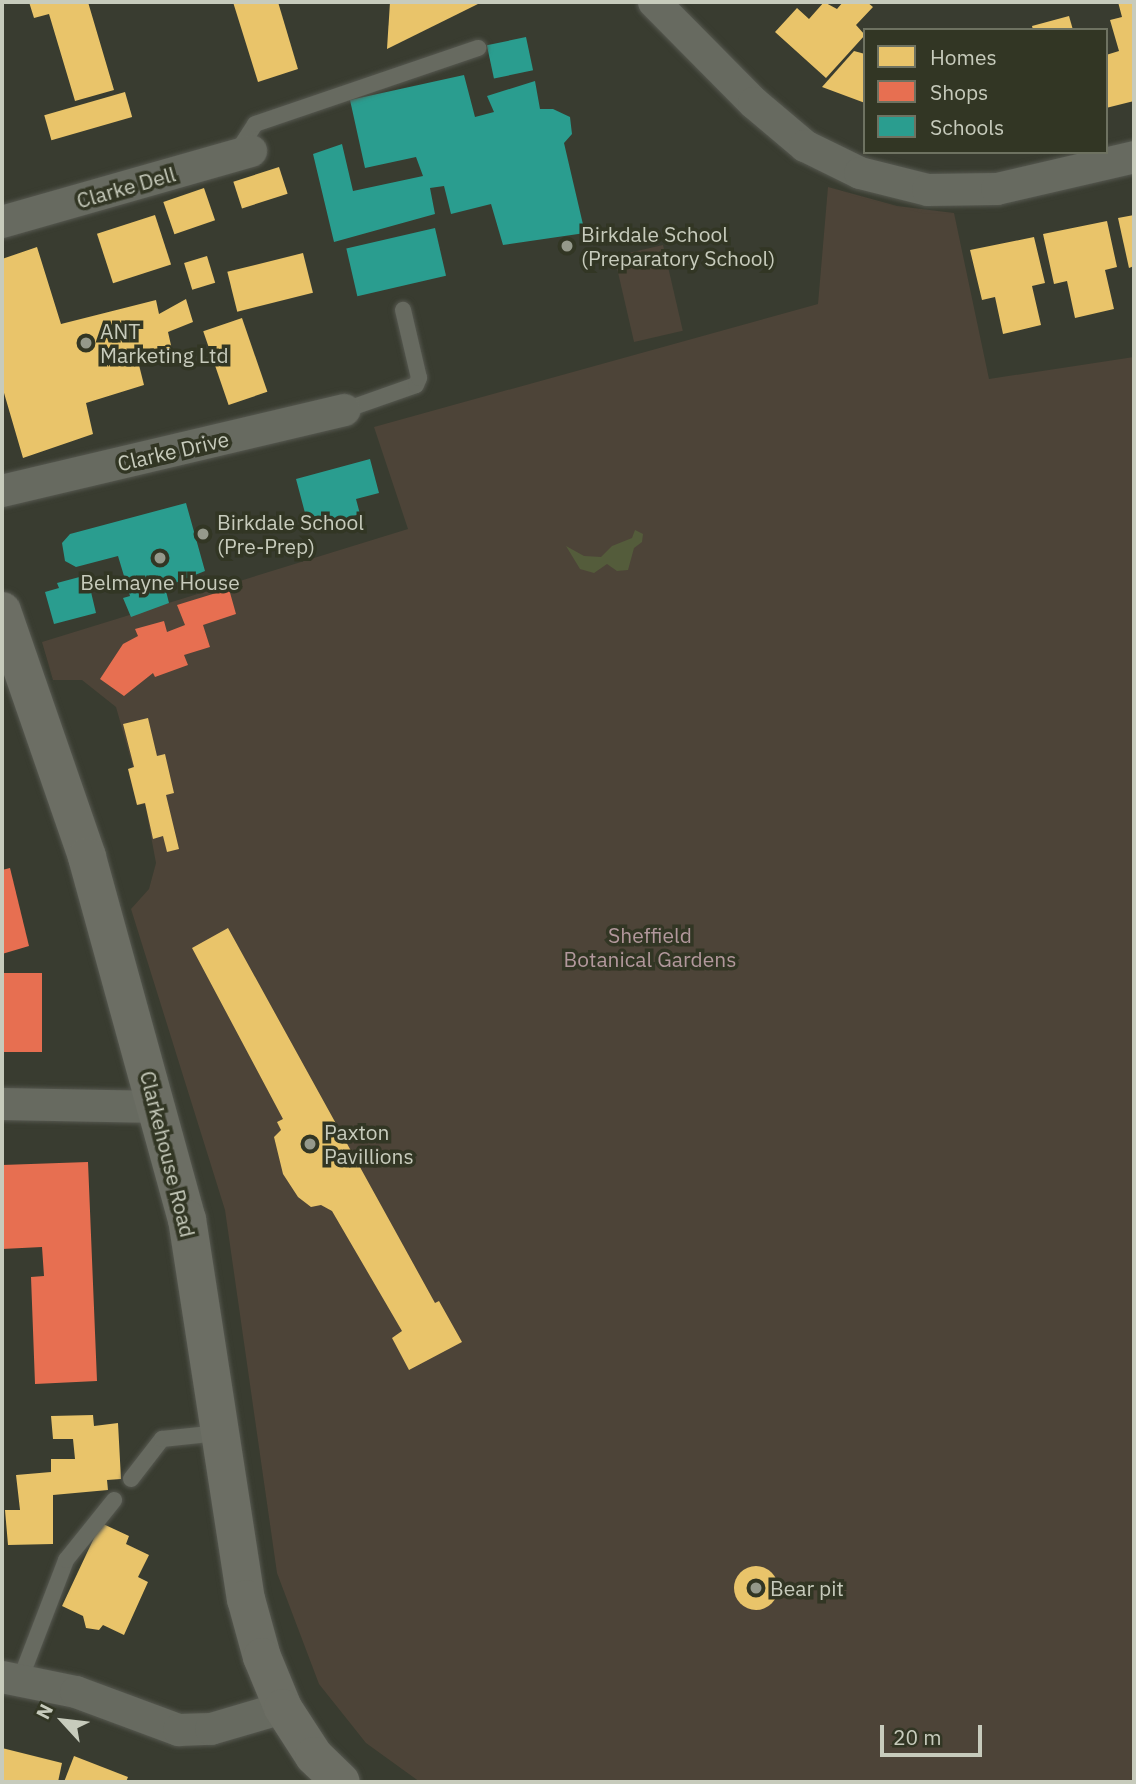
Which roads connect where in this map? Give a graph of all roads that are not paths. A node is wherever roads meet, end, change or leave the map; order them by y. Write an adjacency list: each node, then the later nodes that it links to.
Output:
1 (654, 2): 4 (street)
2 (478, 48): 3 (lane)
3 (242, 154): 5 (street, Clarke Dell)
4 (1134, 157)
5 (2, 222)
6 (403, 310): 7 (lane)
7 (345, 410): 8 (street, Clarke Drive)
8 (2, 491)
9 (2, 612): 11 (main road, Clarkehouse Road)
10 (2, 1104): 11 (street)
11 (157, 1107): 12 (main road, Clarkehouse Road)
12 (219, 1433): 13 (lane); 16 (main road, Clarkehouse Road)
13 (131, 1479)
14 (114, 1500): 15 (lane)
15 (11, 1679): 16 (street)
16 (283, 1708): 17 (main road, Clarkehouse Road)
17 (340, 1782)

